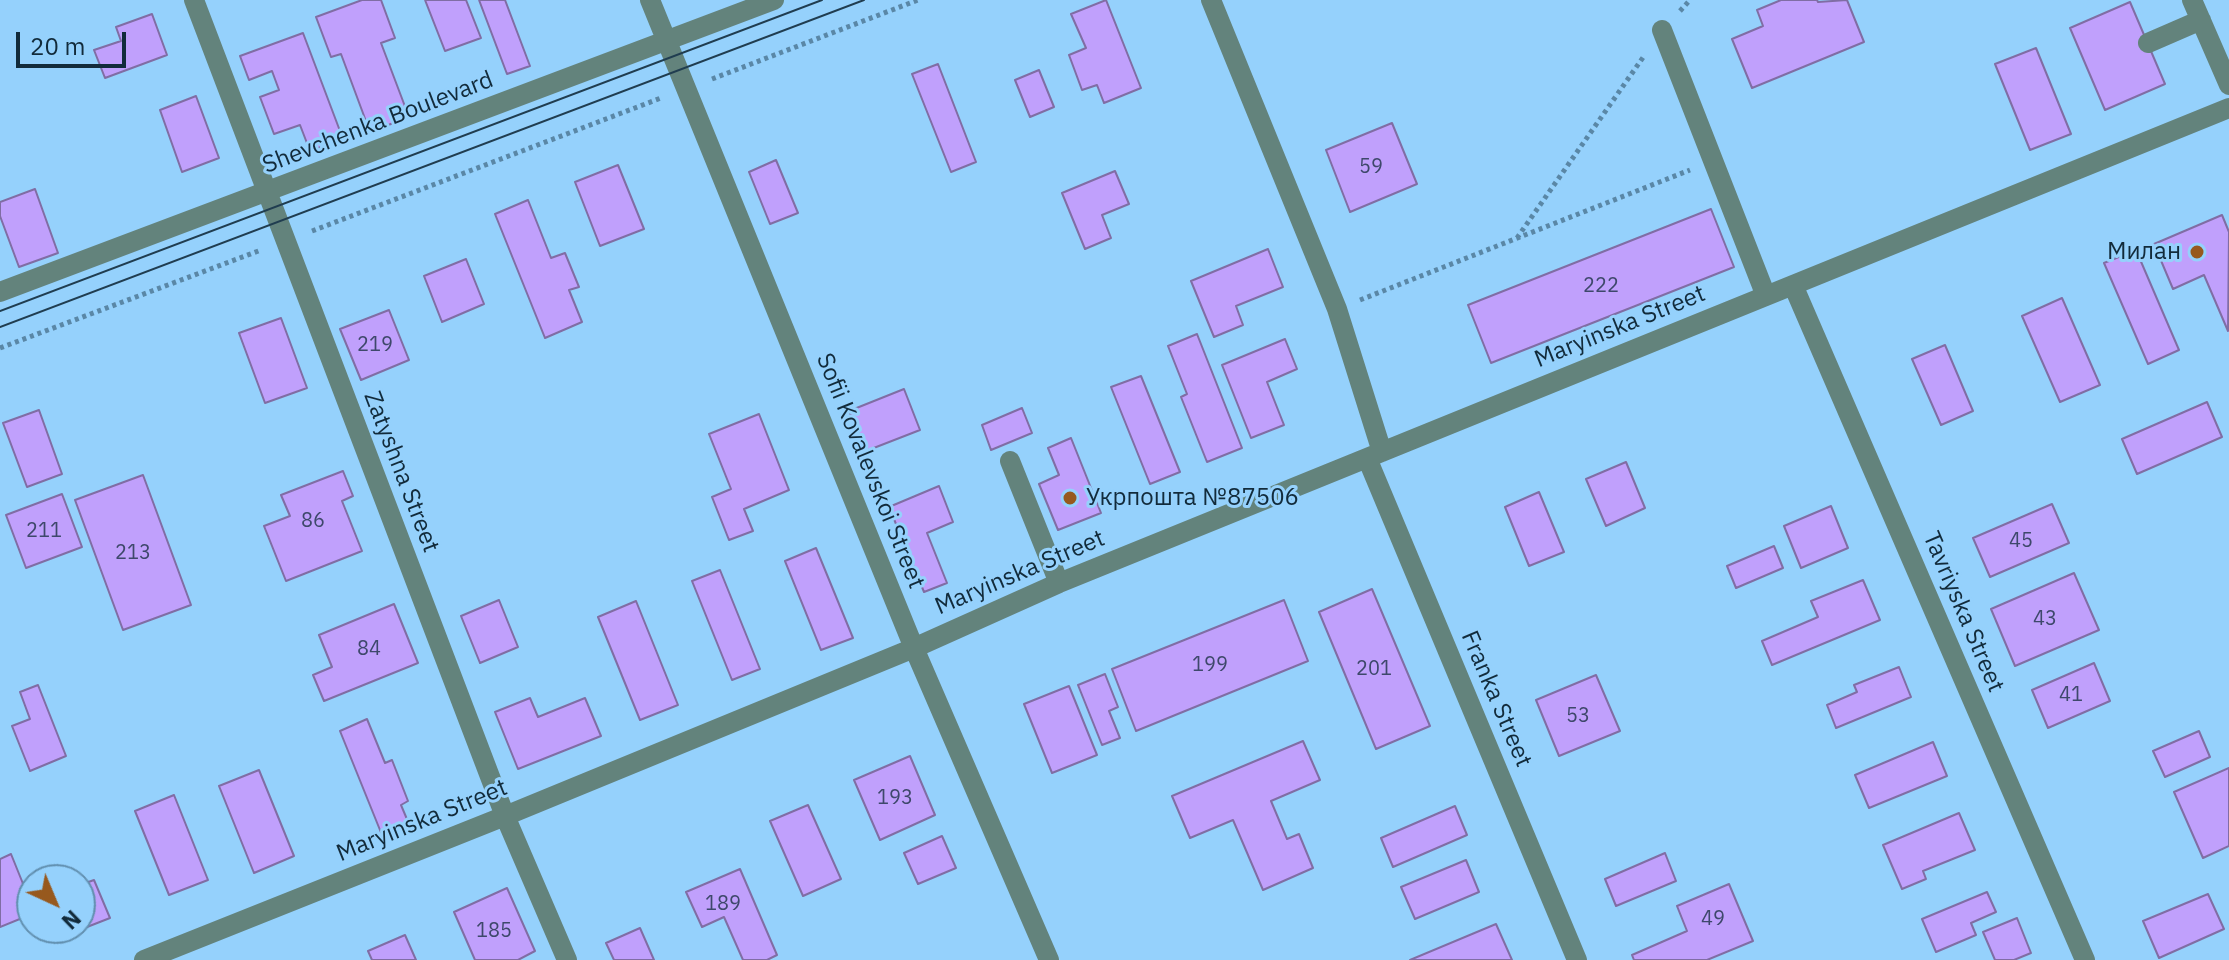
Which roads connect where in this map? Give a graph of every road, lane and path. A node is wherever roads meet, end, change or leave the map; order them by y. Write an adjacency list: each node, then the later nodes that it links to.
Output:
1 (194, 0): 15 (street, Zatyshna Street)
2 (650, 0): 9 (street, Sofii Kovalevskoi Street)
3 (774, 0): 9 (street, Shevchenka Boulevard)
4 (918, 0): 12 (path)
5 (1211, 0): 21 (street, Franka Street)
6 (2192, 0): 7 (street)
7 (2201, 20): 10 (street); 11 (street)
8 (1662, 30): 14 (street); 16 (path)
9 (666, 41): 12 (street, Sofii Kovalevskoi Street); 15 (street, Shevchenka Boulevard)
10 (2148, 43)
11 (2229, 85)
12 (685, 89): 17 (path); 26 (street, Sofii Kovalevskoi Street)
13 (2229, 108): 18 (street, Maryinska Street)
14 (1713, 161): 16 (path); 20 (street)
15 (267, 193): 17 (street, Zatyshna Street); 19 (street, Shevchenka Boulevard)
16 (1516, 238): 21 (path)
17 (285, 242): 22 (path); 27 (street, Zatyshna Street)
18 (1793, 285): 20 (street, Maryinska Street); 32 (street, Tavriyska Street)
19 (0, 292)
20 (1766, 296): 23 (street, Maryinska Street)
21 (1337, 309): 23 (street, Franka Street)
22 (0, 348)
23 (1375, 455): 25 (street, Maryinska Street); 31 (street, Franka Street)
24 (1010, 461): 25 (street)
25 (1059, 583): 26 (street, Maryinska Street)
26 (914, 648): 27 (street, Maryinska Street); 30 (street, Sofii Kovalevskoi Street)
27 (505, 816): 28 (street, Maryinska Street); 29 (street, Zatyshna Street)
28 (144, 960)
29 (567, 960)
30 (1049, 960)
31 (1577, 960)
32 (2085, 960)

